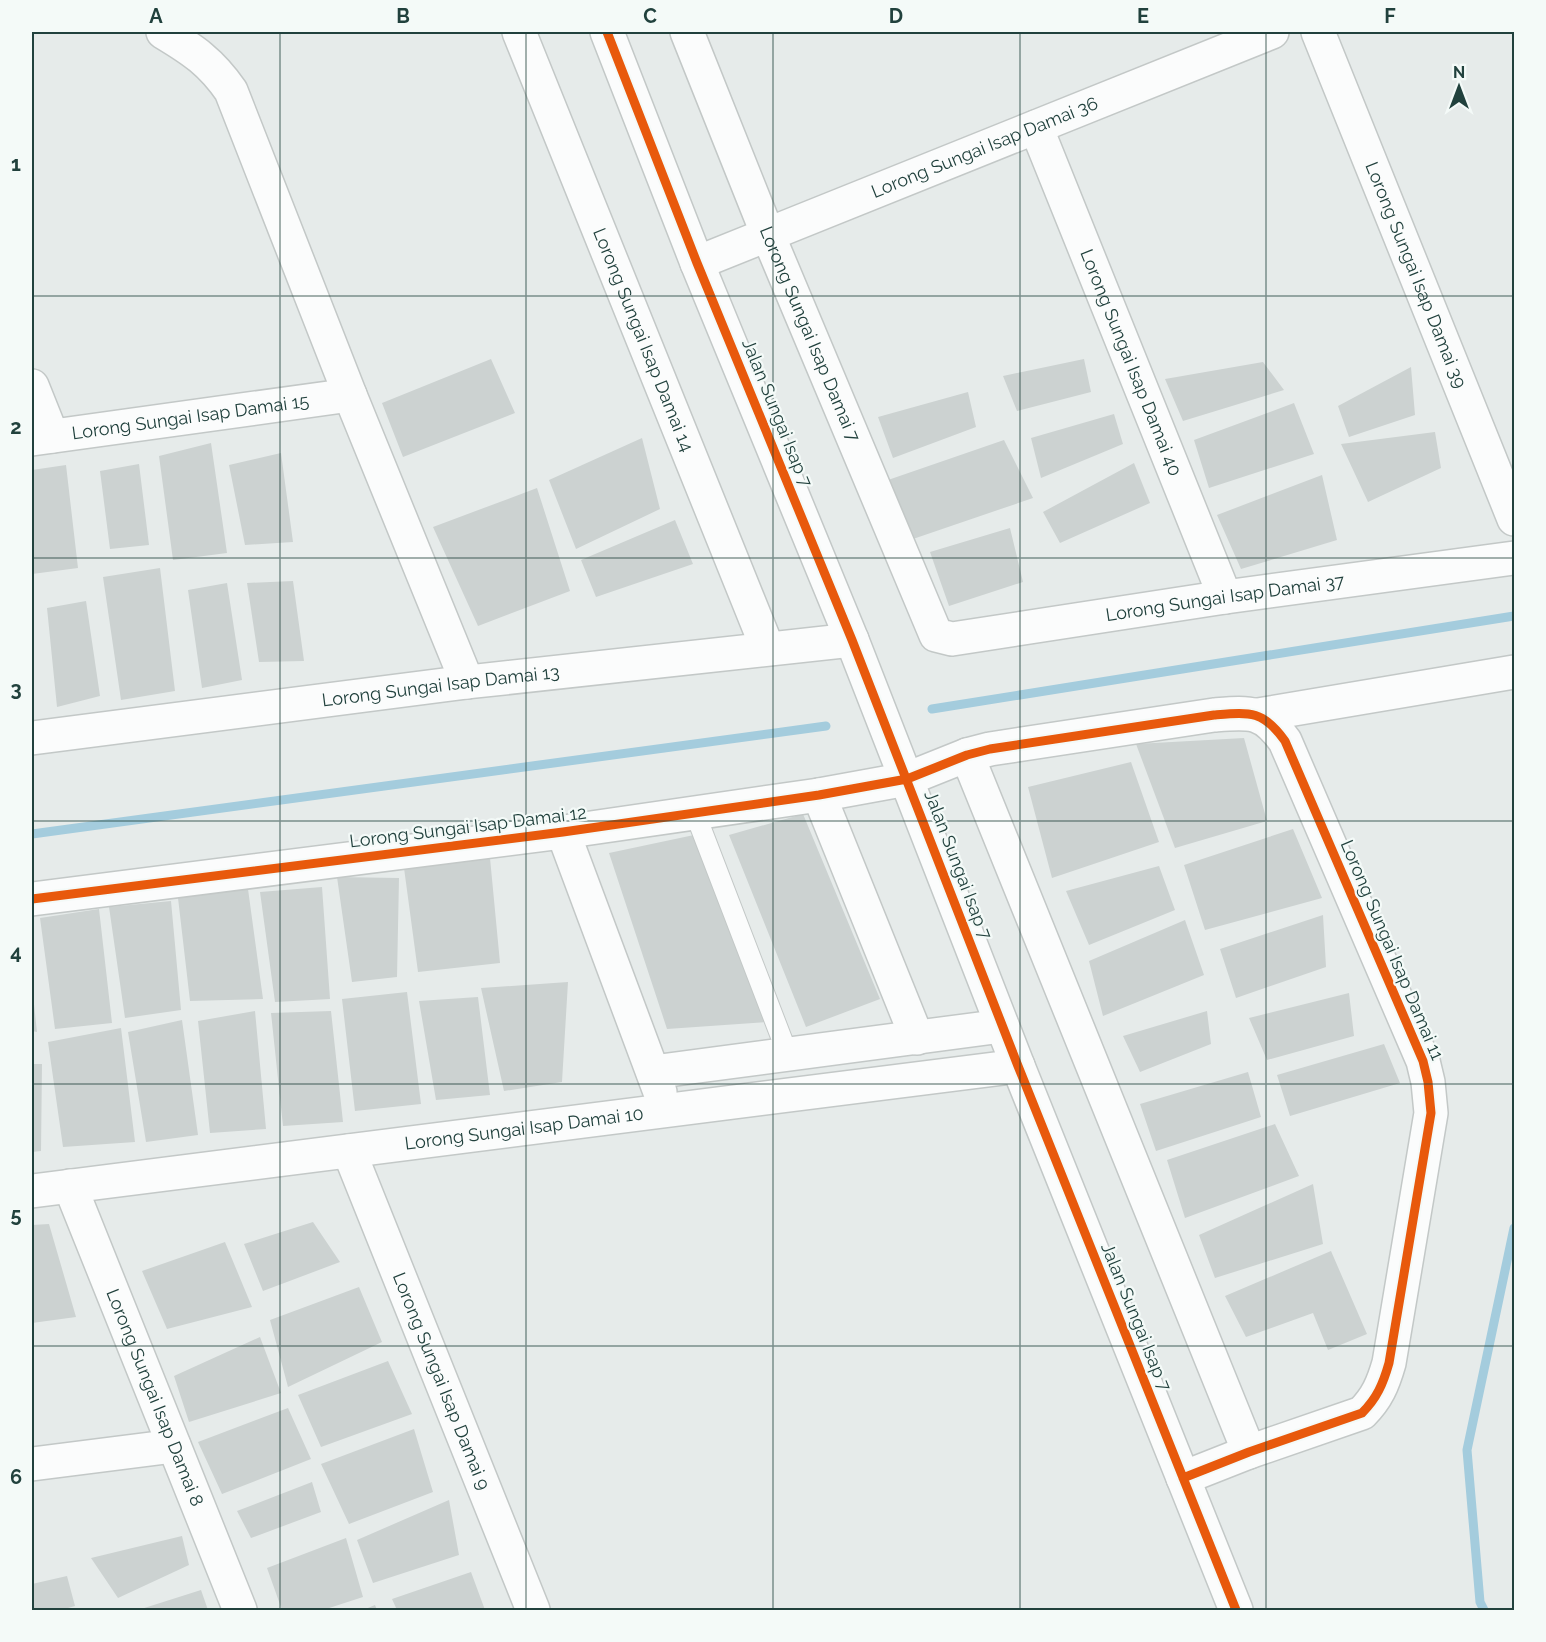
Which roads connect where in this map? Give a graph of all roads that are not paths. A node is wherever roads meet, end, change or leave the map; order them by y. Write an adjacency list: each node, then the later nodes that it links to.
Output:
1 (163, 32): 11 (street)
2 (519, 32): 18 (street, Lorong Sungai Isap Damai 14)
3 (607, 32): 9 (street, Jalan Sungai Isap 7)
4 (687, 32): 8 (street, Lorong Sungai Isap Damai 7)
5 (1272, 32): 7 (street, Lorong Sungai Isap Damai 36)
6 (1318, 32): 13 (street, Lorong Sungai Isap Damai 39)
7 (1036, 127): 8 (street, Lorong Sungai Isap Damai 36); 15 (street, Lorong Sungai Isap Damai 40)
8 (768, 235): 9 (street, Lorong Sungai Isap Damai 36); 16 (street, Lorong Sungai Isap Damai 7)
9 (697, 263): 17 (street, Jalan Sungai Isap 7)
10 (32, 386): 12 (street)
11 (350, 395): 12 (street, Lorong Sungai Isap Damai 15); 20 (street)
12 (42, 437)
13 (1515, 519)
14 (1515, 558): 15 (street, Lorong Sungai Isap Damai 37)
15 (1225, 597): 16 (street, Lorong Sungai Isap Damai 37)
16 (936, 635)
17 (852, 640): 18 (street, Lorong Sungai Isap Damai 13); 24 (street, Jalan Sungai Isap 7)
18 (767, 648): 20 (street, Lorong Sungai Isap Damai 13)
19 (1515, 672): 21 (street)
20 (467, 682): 22 (street, Lorong Sungai Isap Damai 13)
21 (1258, 715): 23 (street); 39 (street, Lorong Sungai Isap Damai 11)
22 (32, 738)
23 (967, 754): 24 (street); 39 (street)
24 (907, 779): 25 (street, Lorong Sungai Isap Damai 12); 29 (street, Jalan Sungai Isap 7)
25 (819, 795): 26 (street, Lorong Sungai Isap Damai 12); 30 (street)
26 (695, 813): 27 (street, Lorong Sungai Isap Damai 12); 31 (lane)
27 (563, 832): 28 (street, Lorong Sungai Isap Damai 12); 33 (street)
28 (32, 899)
29 (1002, 1026): 30 (street); 32 (street, Jalan Sungai Isap 7)
30 (917, 1038): 31 (street)
31 (788, 1055): 33 (street)
32 (1018, 1066): 34 (street, Lorong Sungai Isap Damai 10); 41 (street, Jalan Sungai Isap 7)
33 (653, 1072): 34 (street)
34 (667, 1110): 35 (street, Lorong Sungai Isap Damai 10)
35 (349, 1151): 36 (street, Lorong Sungai Isap Damai 10); 43 (street, Lorong Sungai Isap Damai 9)
36 (70, 1186): 37 (street, Lorong Sungai Isap Damai 10); 38 (street, Lorong Sungai Isap Damai 8)
37 (32, 1191)
38 (174, 1446): 40 (street); 42 (street, Lorong Sungai Isap Damai 8)
39 (1249, 1452): 41 (street, Lorong Sungai Isap Damai 11)
40 (32, 1464)
41 (1183, 1478): 44 (street, Jalan Sungai Isap 7)
42 (240, 1611)
43 (533, 1611)
44 (1236, 1611)

